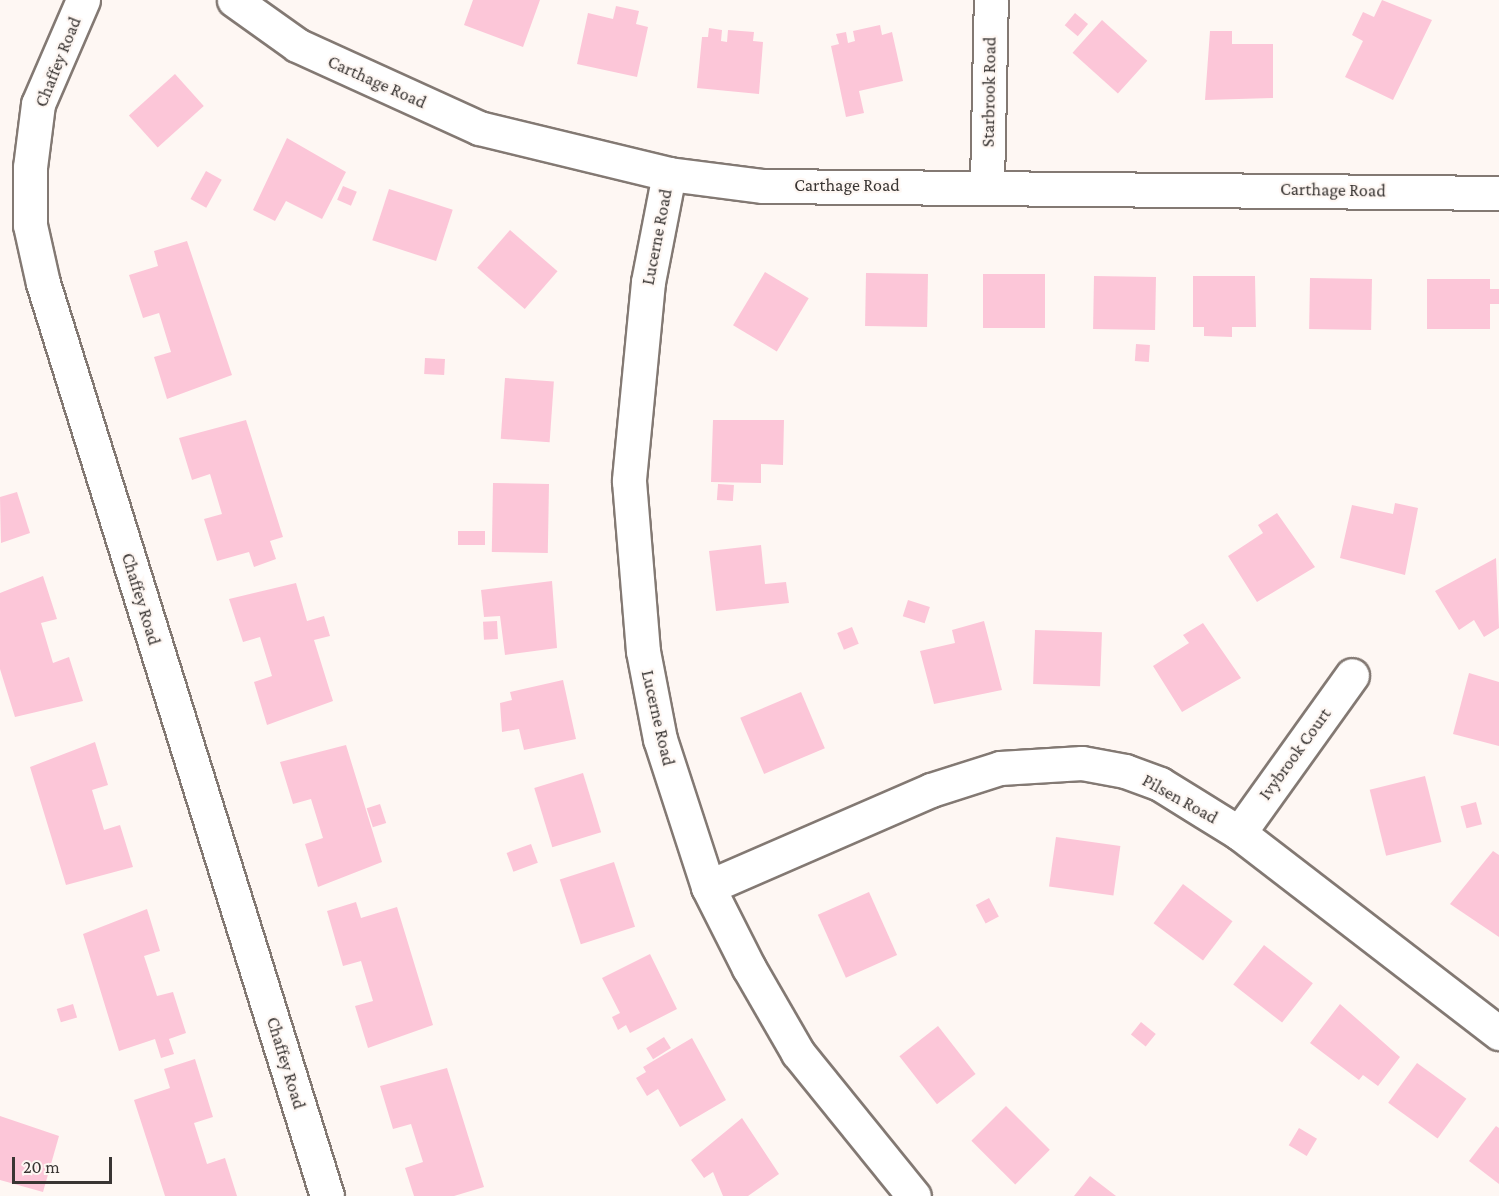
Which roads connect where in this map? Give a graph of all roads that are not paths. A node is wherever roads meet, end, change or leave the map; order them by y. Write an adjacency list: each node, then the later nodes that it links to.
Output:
1 (83, 0): 11 (street, Chaffey Road)
2 (234, 0): 4 (street, Carthage Road)
3 (991, 0): 5 (street, Starbrook Road)
4 (669, 174): 5 (street, Carthage Road); 9 (street, Lucerne Road)
5 (987, 184): 6 (street, Carthage Road)
6 (1499, 193)
7 (1352, 675): 8 (street, Ivybrook Court)
8 (1239, 833): 9 (street, Pilsen Road); 10 (street, Pilsen Road)
9 (708, 887): 12 (street, Lucerne Road)
10 (1499, 1034)
11 (327, 1196)
12 (914, 1196)

